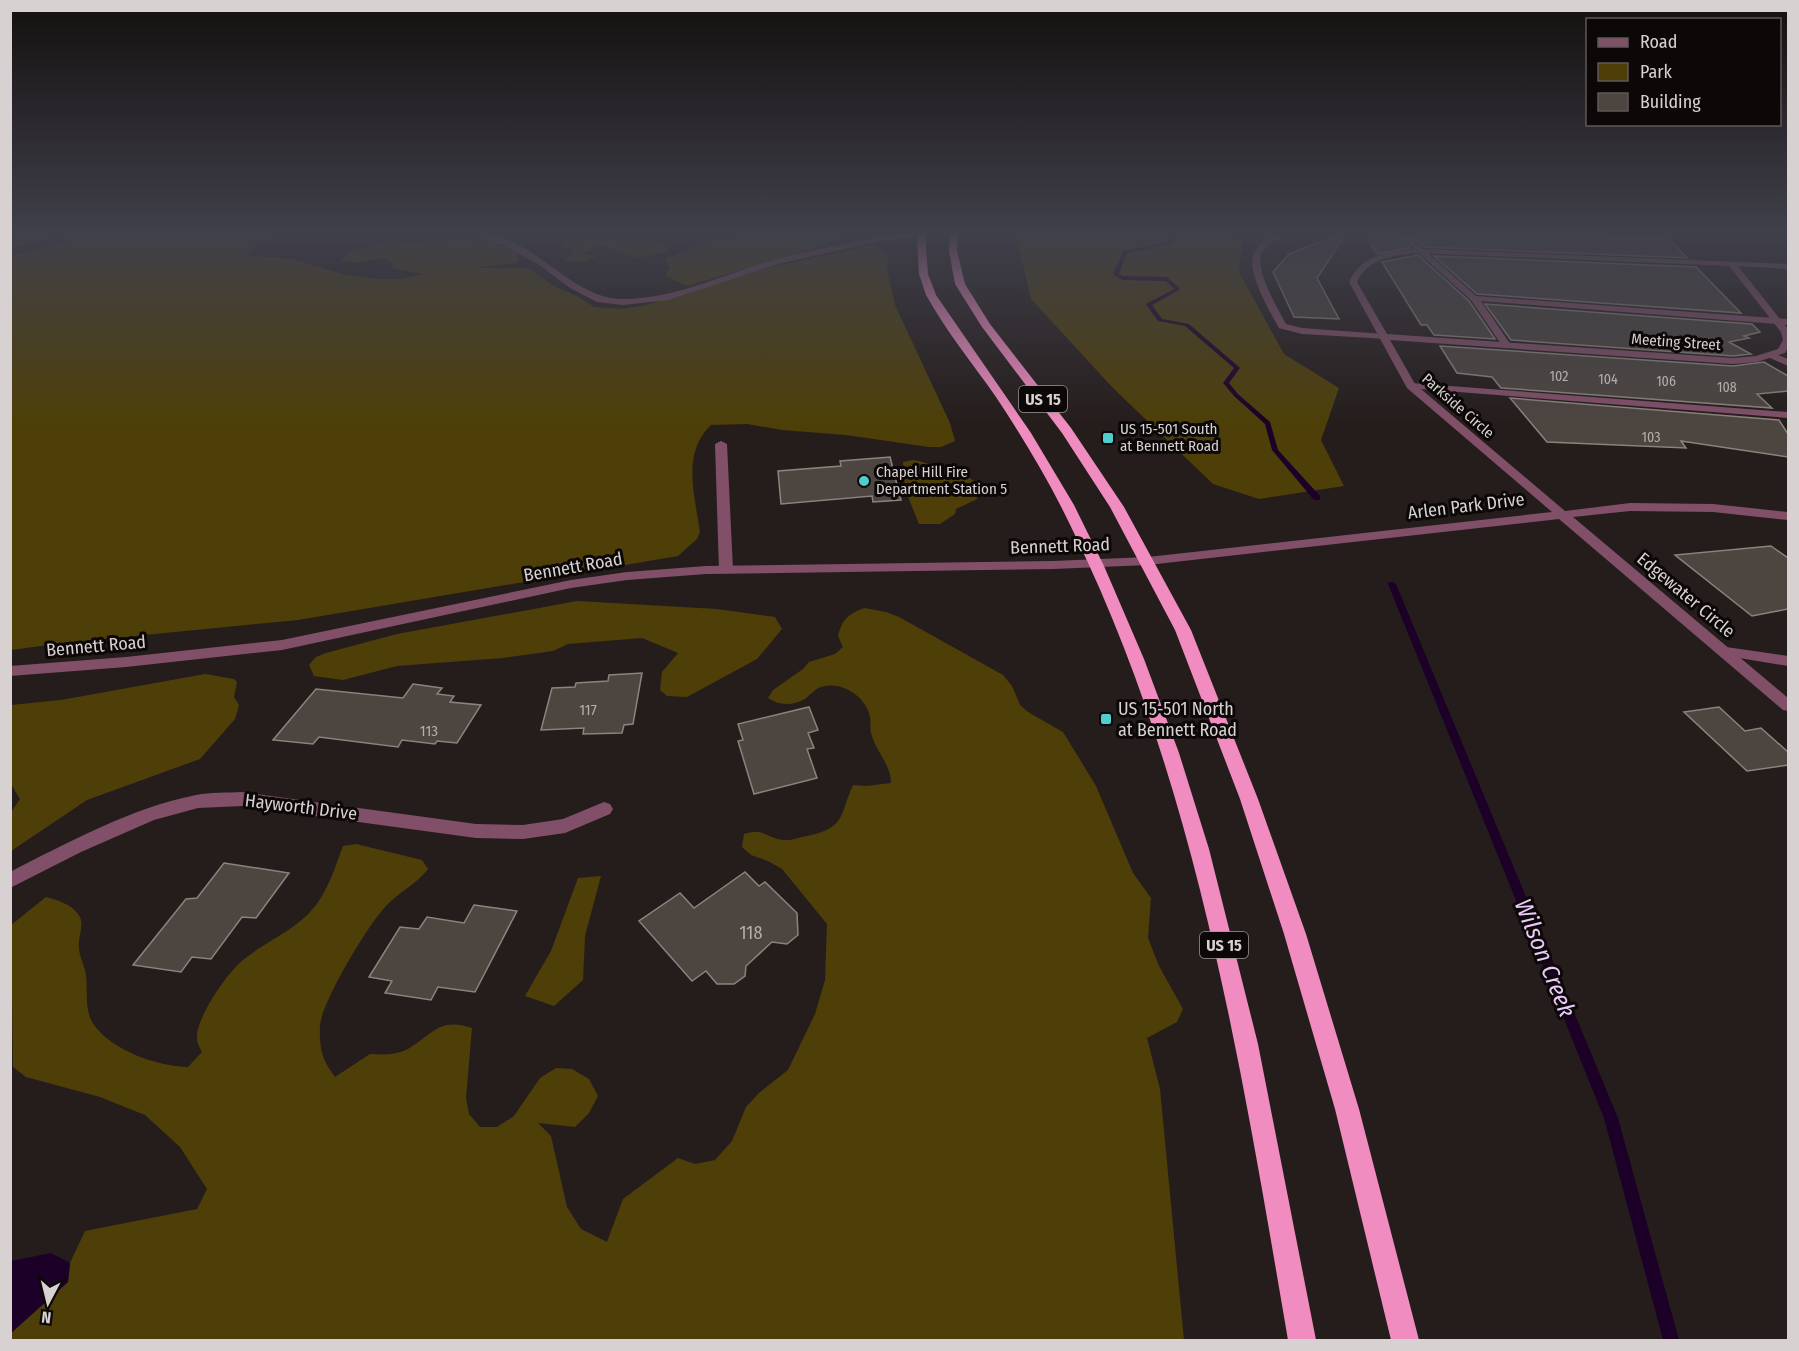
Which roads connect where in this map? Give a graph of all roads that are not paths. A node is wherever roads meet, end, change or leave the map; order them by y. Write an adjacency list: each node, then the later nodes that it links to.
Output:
1 (594, 297): 2 (street)
2 (668, 297)
3 (934, 297): 21 (highway, US 15)
4 (968, 297): 20 (highway, US 15)
5 (1269, 297): 11 (street, Meeting Street)
6 (1361, 297): 11 (street, Parkside Circle)
7 (1759, 297): 9 (street)
8 (1474, 298): 9 (street); 12 (street)
9 (1778, 321): 10 (street); 13 (street)
10 (1788, 322)
11 (1384, 337): 12 (street, Meeting Street); 15 (street, Parkside Circle)
12 (1506, 345): 13 (street, Meeting Street)
13 (1771, 355): 14 (street)
14 (1788, 363)
15 (1411, 386): 16 (street); 18 (street, Parkside Circle)
16 (1788, 415)
17 (721, 444): 22 (street)
18 (1560, 513): 19 (street, Arlen Park Drive); 20 (street, Arlen Park Drive); 23 (street, Edgewater Circle)
19 (1788, 516)
20 (1148, 561): 21 (street, Bennett Road); 30 (highway, US 15)
21 (1096, 564): 22 (street, Bennett Road); 29 (highway, US 15)
22 (726, 570): 25 (street, Bennett Road)
23 (1726, 652): 24 (street); 26 (street, Edgewater Circle)
24 (1788, 661)
25 (10, 671)
26 (1788, 706)
27 (604, 809): 28 (street, Hayworth Drive)
28 (10, 881)
29 (1302, 1341)
30 (1405, 1341)

